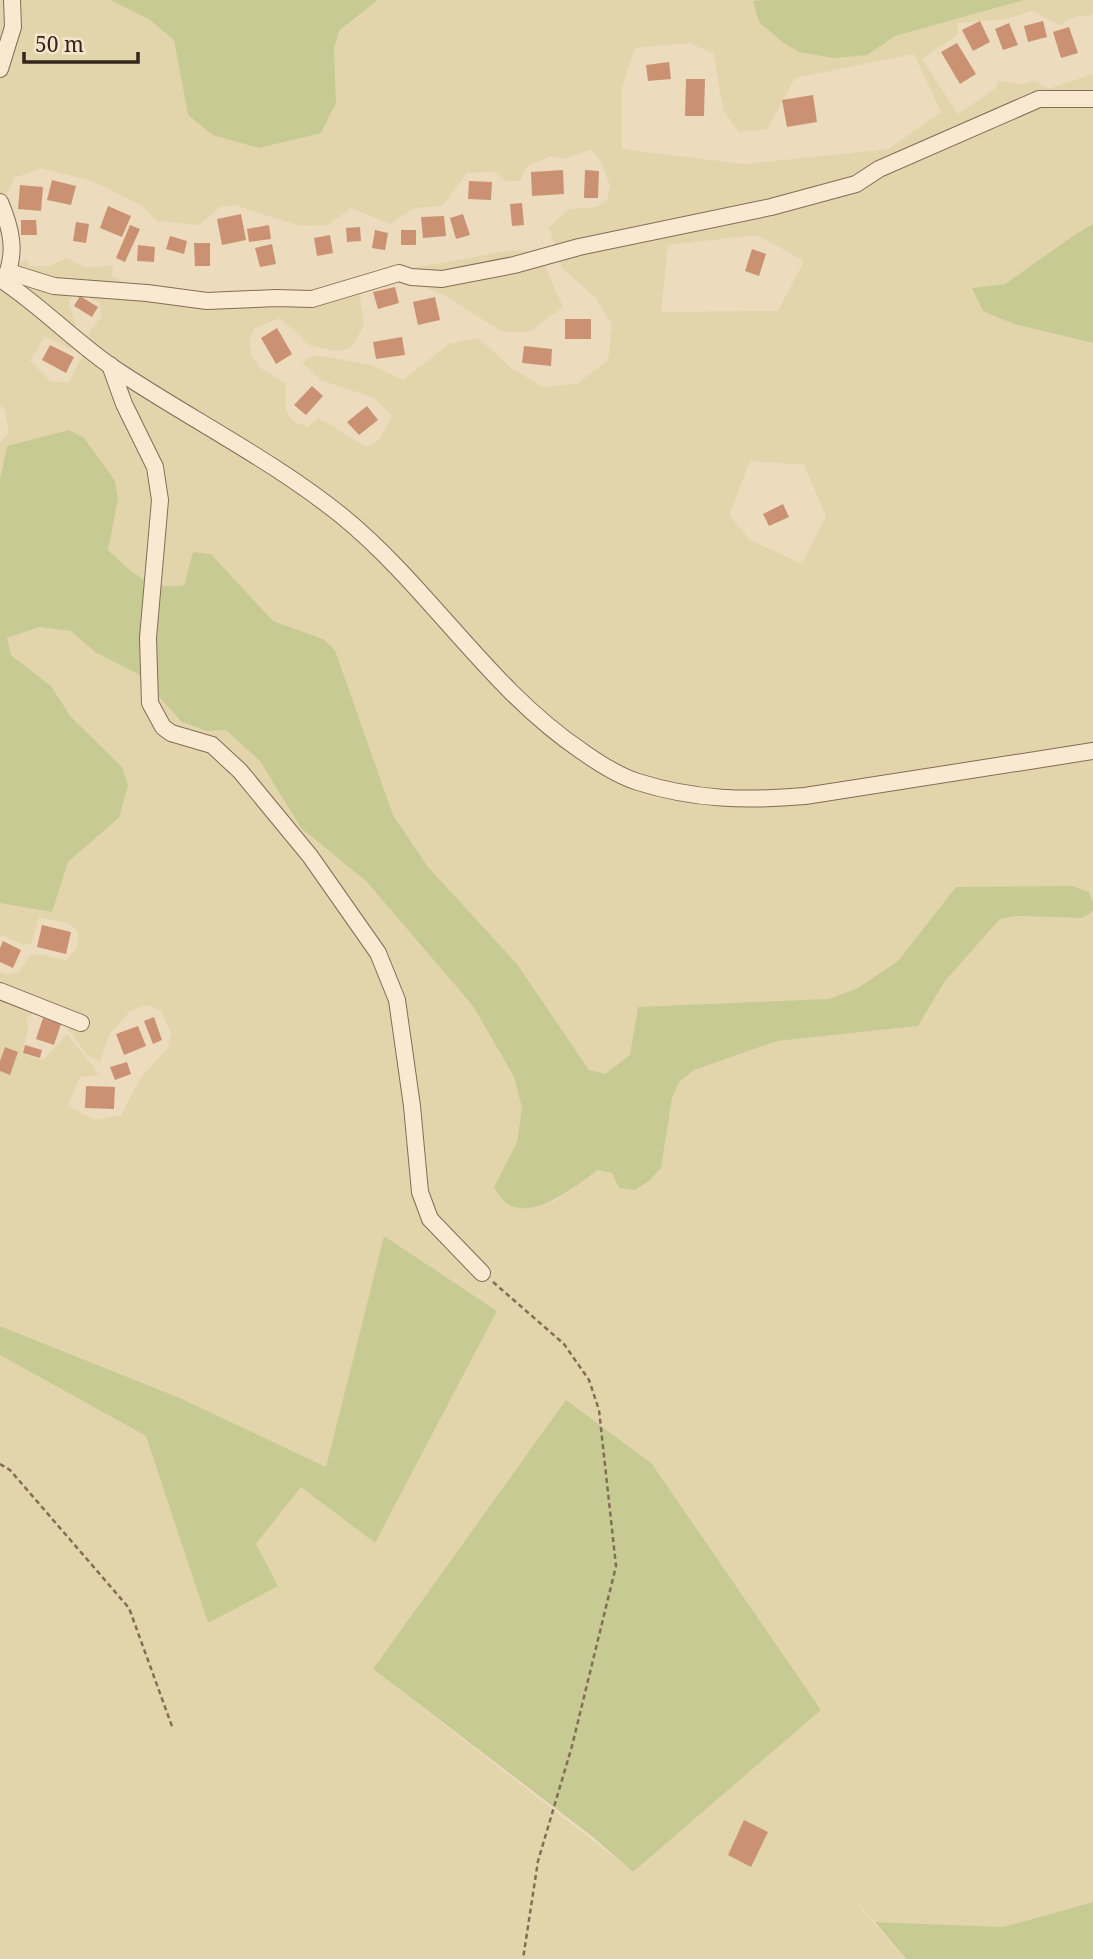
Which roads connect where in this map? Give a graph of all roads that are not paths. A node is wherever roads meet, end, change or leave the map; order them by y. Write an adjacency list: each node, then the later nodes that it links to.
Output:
1 (12, 0): 2 (street)
2 (0, 69)
3 (1093, 99): 5 (street)
4 (0, 202): 5 (street)
5 (4, 278): 6 (street)
6 (110, 365): 7 (street); 10 (street)
7 (1093, 751)
8 (0, 991): 9 (street)
9 (81, 1023)
10 (482, 1273)

